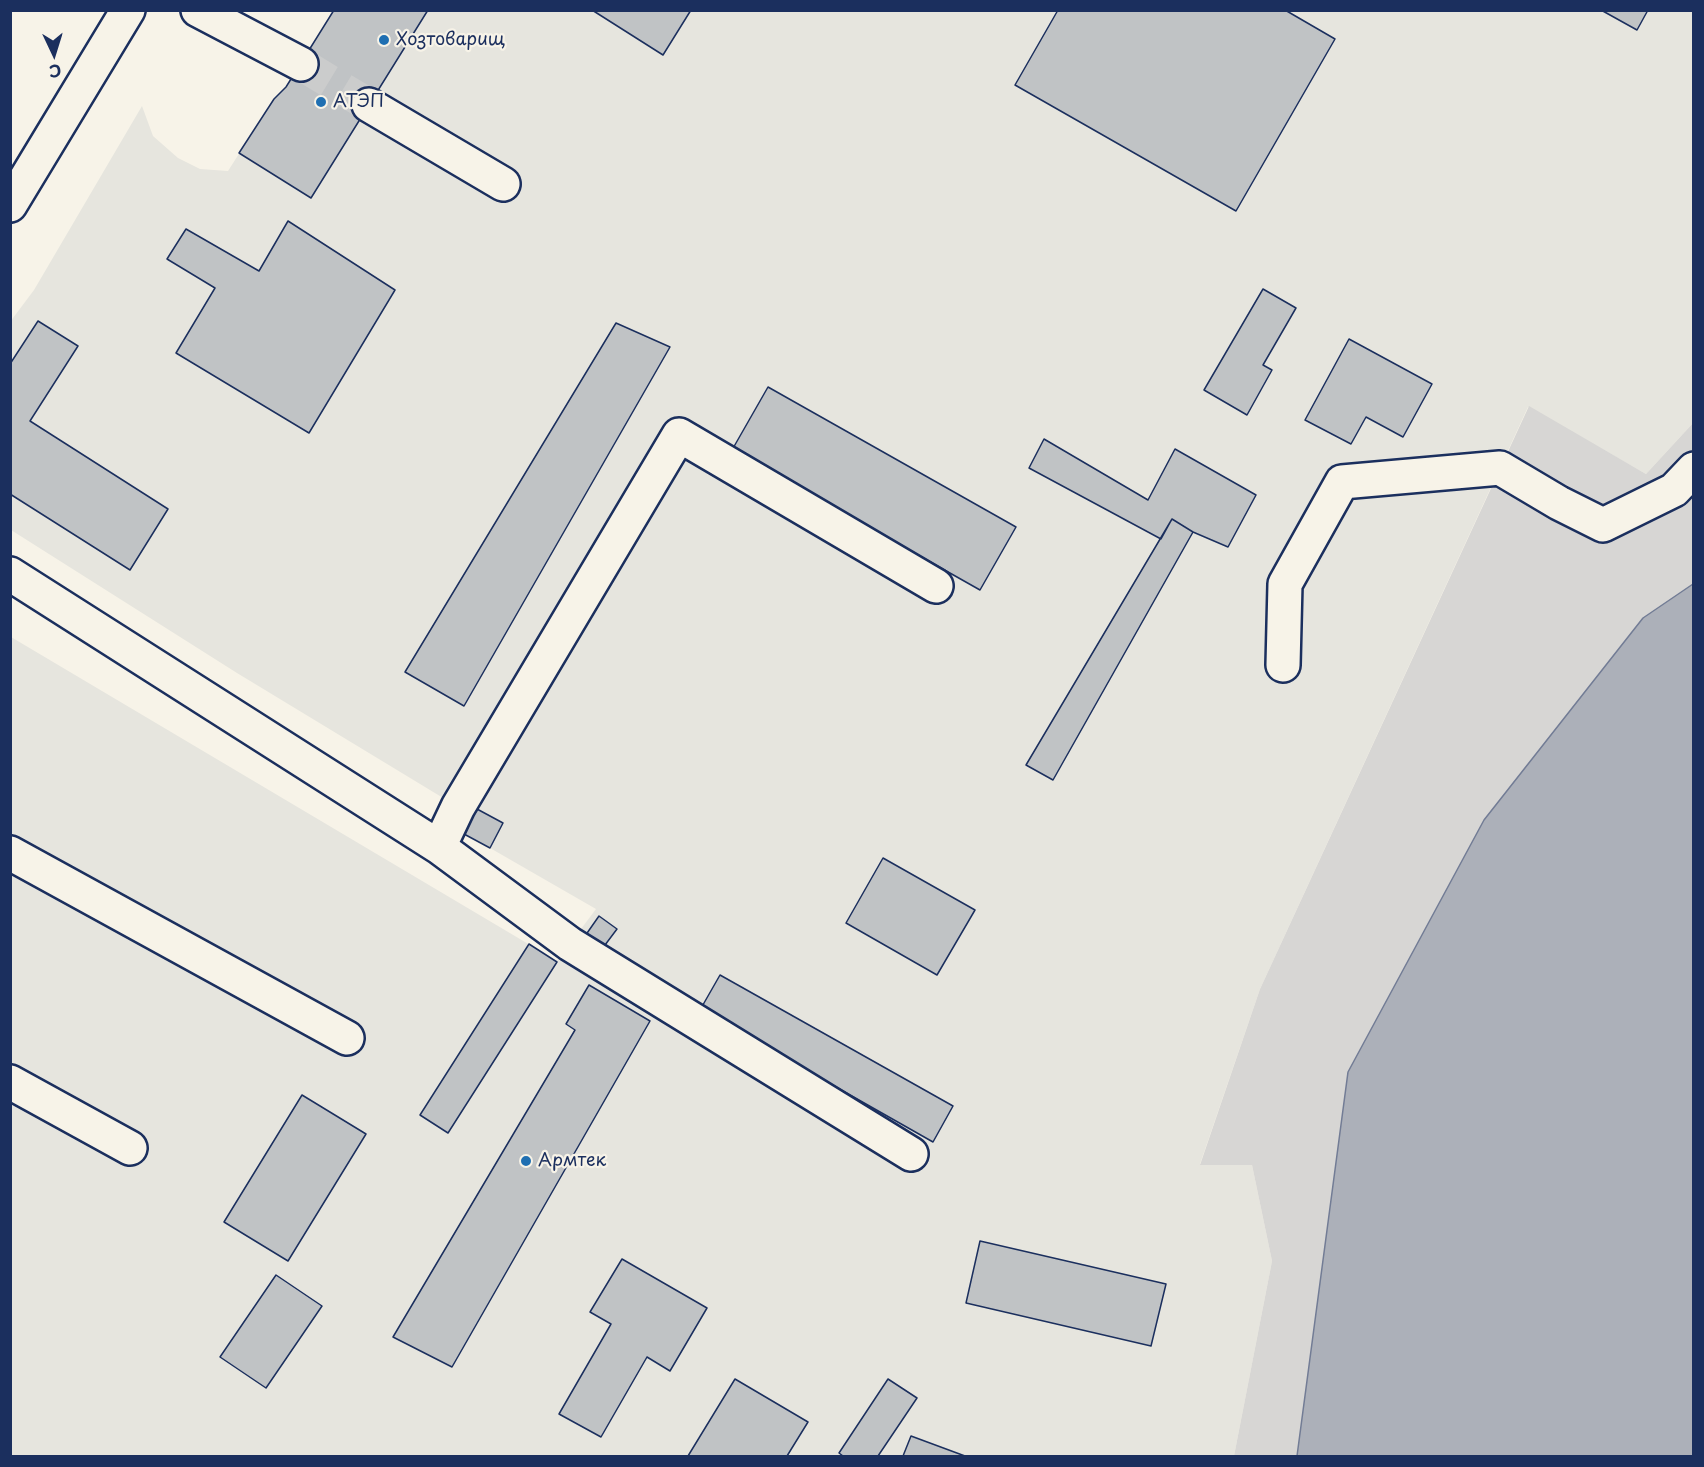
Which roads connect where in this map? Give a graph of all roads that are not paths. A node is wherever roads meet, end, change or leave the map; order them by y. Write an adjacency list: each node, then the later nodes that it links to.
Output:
1 (128, 10): 6 (main road)
2 (198, 10): 3 (main road)
3 (301, 64)
4 (369, 105): 5 (main road)
5 (503, 184)
6 (10, 205)
7 (1694, 470): 10 (main road)
8 (10, 574): 11 (main road)
9 (936, 586): 11 (main road)
10 (1283, 665)
11 (438, 848): 16 (main road)
12 (10, 853): 13 (main road)
13 (347, 1038)
14 (10, 1082): 15 (main road)
15 (130, 1148)
16 (911, 1154)

